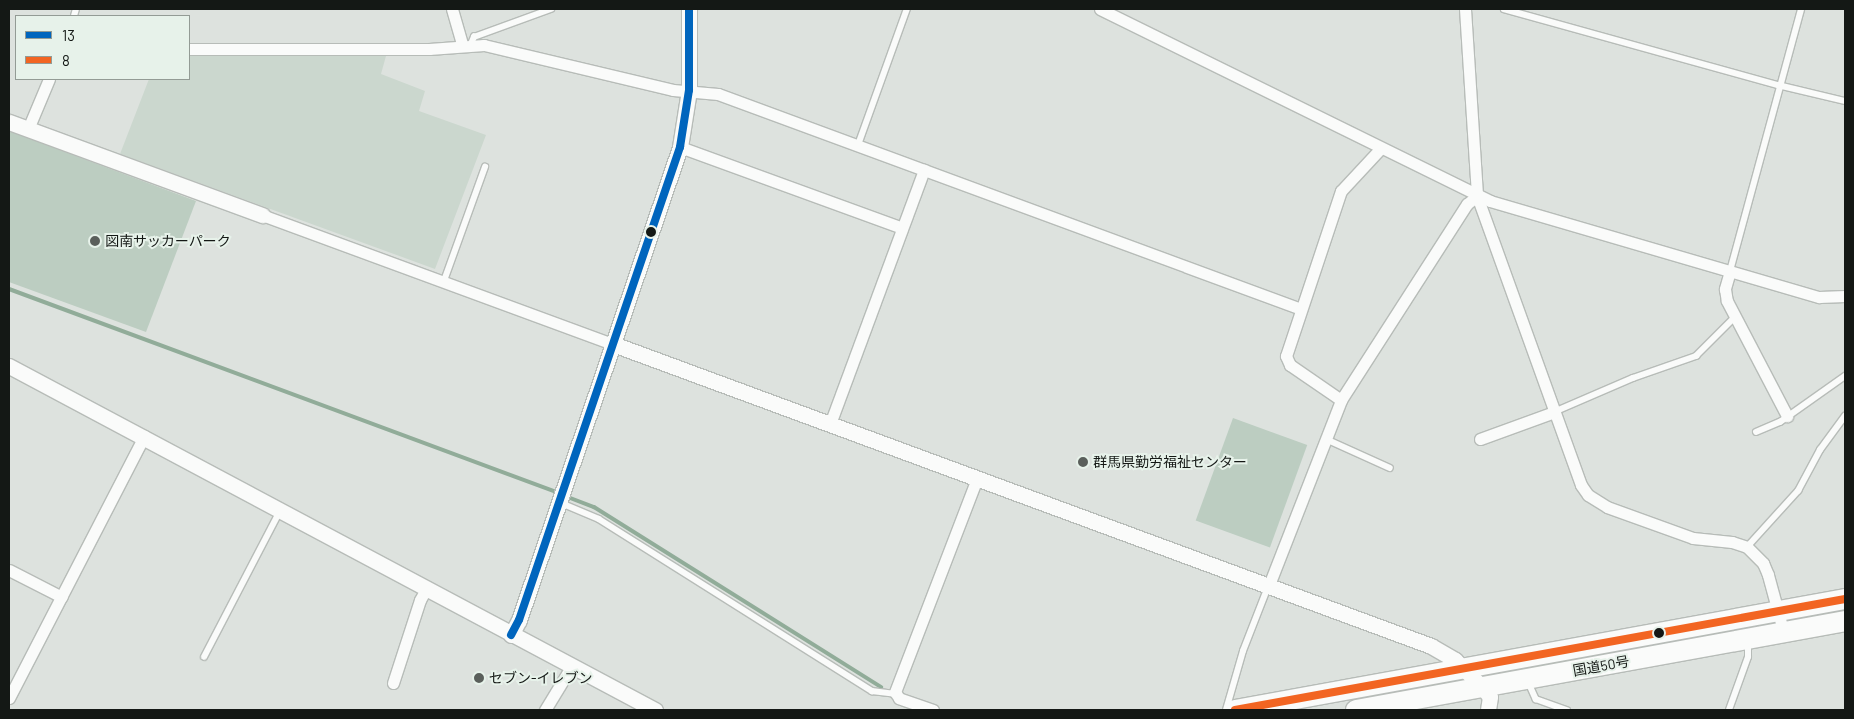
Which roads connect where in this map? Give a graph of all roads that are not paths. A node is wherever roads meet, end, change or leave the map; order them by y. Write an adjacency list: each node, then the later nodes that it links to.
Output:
1 (452, 9): 9 (street)
2 (551, 9): 9 (lane)
3 (689, 9): 13 (street)
4 (907, 9): 17 (lane)
5 (1100, 9): 19 (street)
6 (1465, 9): 22 (street)
7 (1504, 9): 12 (lane)
8 (1801, 9): 12 (lane)
9 (466, 44): 10 (street); 13 (street)
10 (190, 49)
11 (49, 80): 16 (street)
12 (1778, 85): 14 (lane); 25 (lane)
13 (689, 90): 17 (street); 18 (street)
14 (1845, 100)
15 (9, 122): 16 (street)
16 (28, 129): 23 (street)
17 (858, 145): 21 (street)
18 (680, 147): 24 (street); 30 (street)
19 (1380, 149): 22 (street); 28 (street)
20 (485, 167): 26 (lane)
21 (924, 170): 24 (street); 28 (street)
22 (1477, 196): 25 (street); 33 (street); 34 (street)
23 (262, 215): 26 (street)
24 (902, 228): 37 (street)
25 (1730, 271): 27 (street); 29 (street)
26 (444, 281): 30 (street)
27 (1845, 296)
28 (1300, 309): 33 (street)
29 (1735, 317): 34 (lane); 35 (street)
30 (613, 344): 37 (street); 44 (street)
31 (9, 366): 39 (street)
32 (1845, 376): 35 (lane)
33 (1341, 400): 40 (street)
34 (1554, 412): 41 (street); 46 (street)
35 (1787, 416): 38 (lane)
36 (1845, 416): 46 (lane)
37 (830, 424): 43 (street)
38 (1756, 432)
39 (144, 437): 45 (street); 50 (street)
40 (1326, 439): 42 (lane); 48 (street)
41 (1480, 439)
42 (1390, 468)
43 (977, 478): 48 (street); 63 (street)
44 (559, 502): 55 (street); 63 (lane)
45 (280, 511): 49 (street); 57 (lane)
46 (1747, 547): 52 (street)
47 (9, 570): 50 (street)
48 (1269, 586): 59 (street); 68 (lane)
49 (426, 589): 55 (street); 61 (street)
50 (62, 597): 64 (street)
51 (1845, 599): 52 (highway, 国道50号)
52 (1780, 612): 54 (street); 59 (highway, 国道50号)
53 (1845, 622): 54 (highway, 国道50号)
54 (1784, 634): 56 (highway, 国道50号)
55 (511, 635): 58 (street)
56 (1747, 641): 60 (highway, 国道50号); 73 (lane)
57 (204, 657)
58 (571, 667): 65 (street); 66 (street)
59 (1465, 669): 62 (street); 69 (highway, 国道50号)
60 (1528, 679): 62 (highway, 国道50号); 72 (lane)
61 (393, 683)
62 (1484, 688): 70 (highway, 国道50号); 71 (street)
63 (895, 694): 67 (street)
64 (9, 698)
65 (545, 710)
66 (654, 710)
67 (933, 710)
68 (1226, 710)
69 (1235, 710)
70 (1356, 710)
71 (1488, 710)
72 (1567, 710)
73 (1729, 710)

